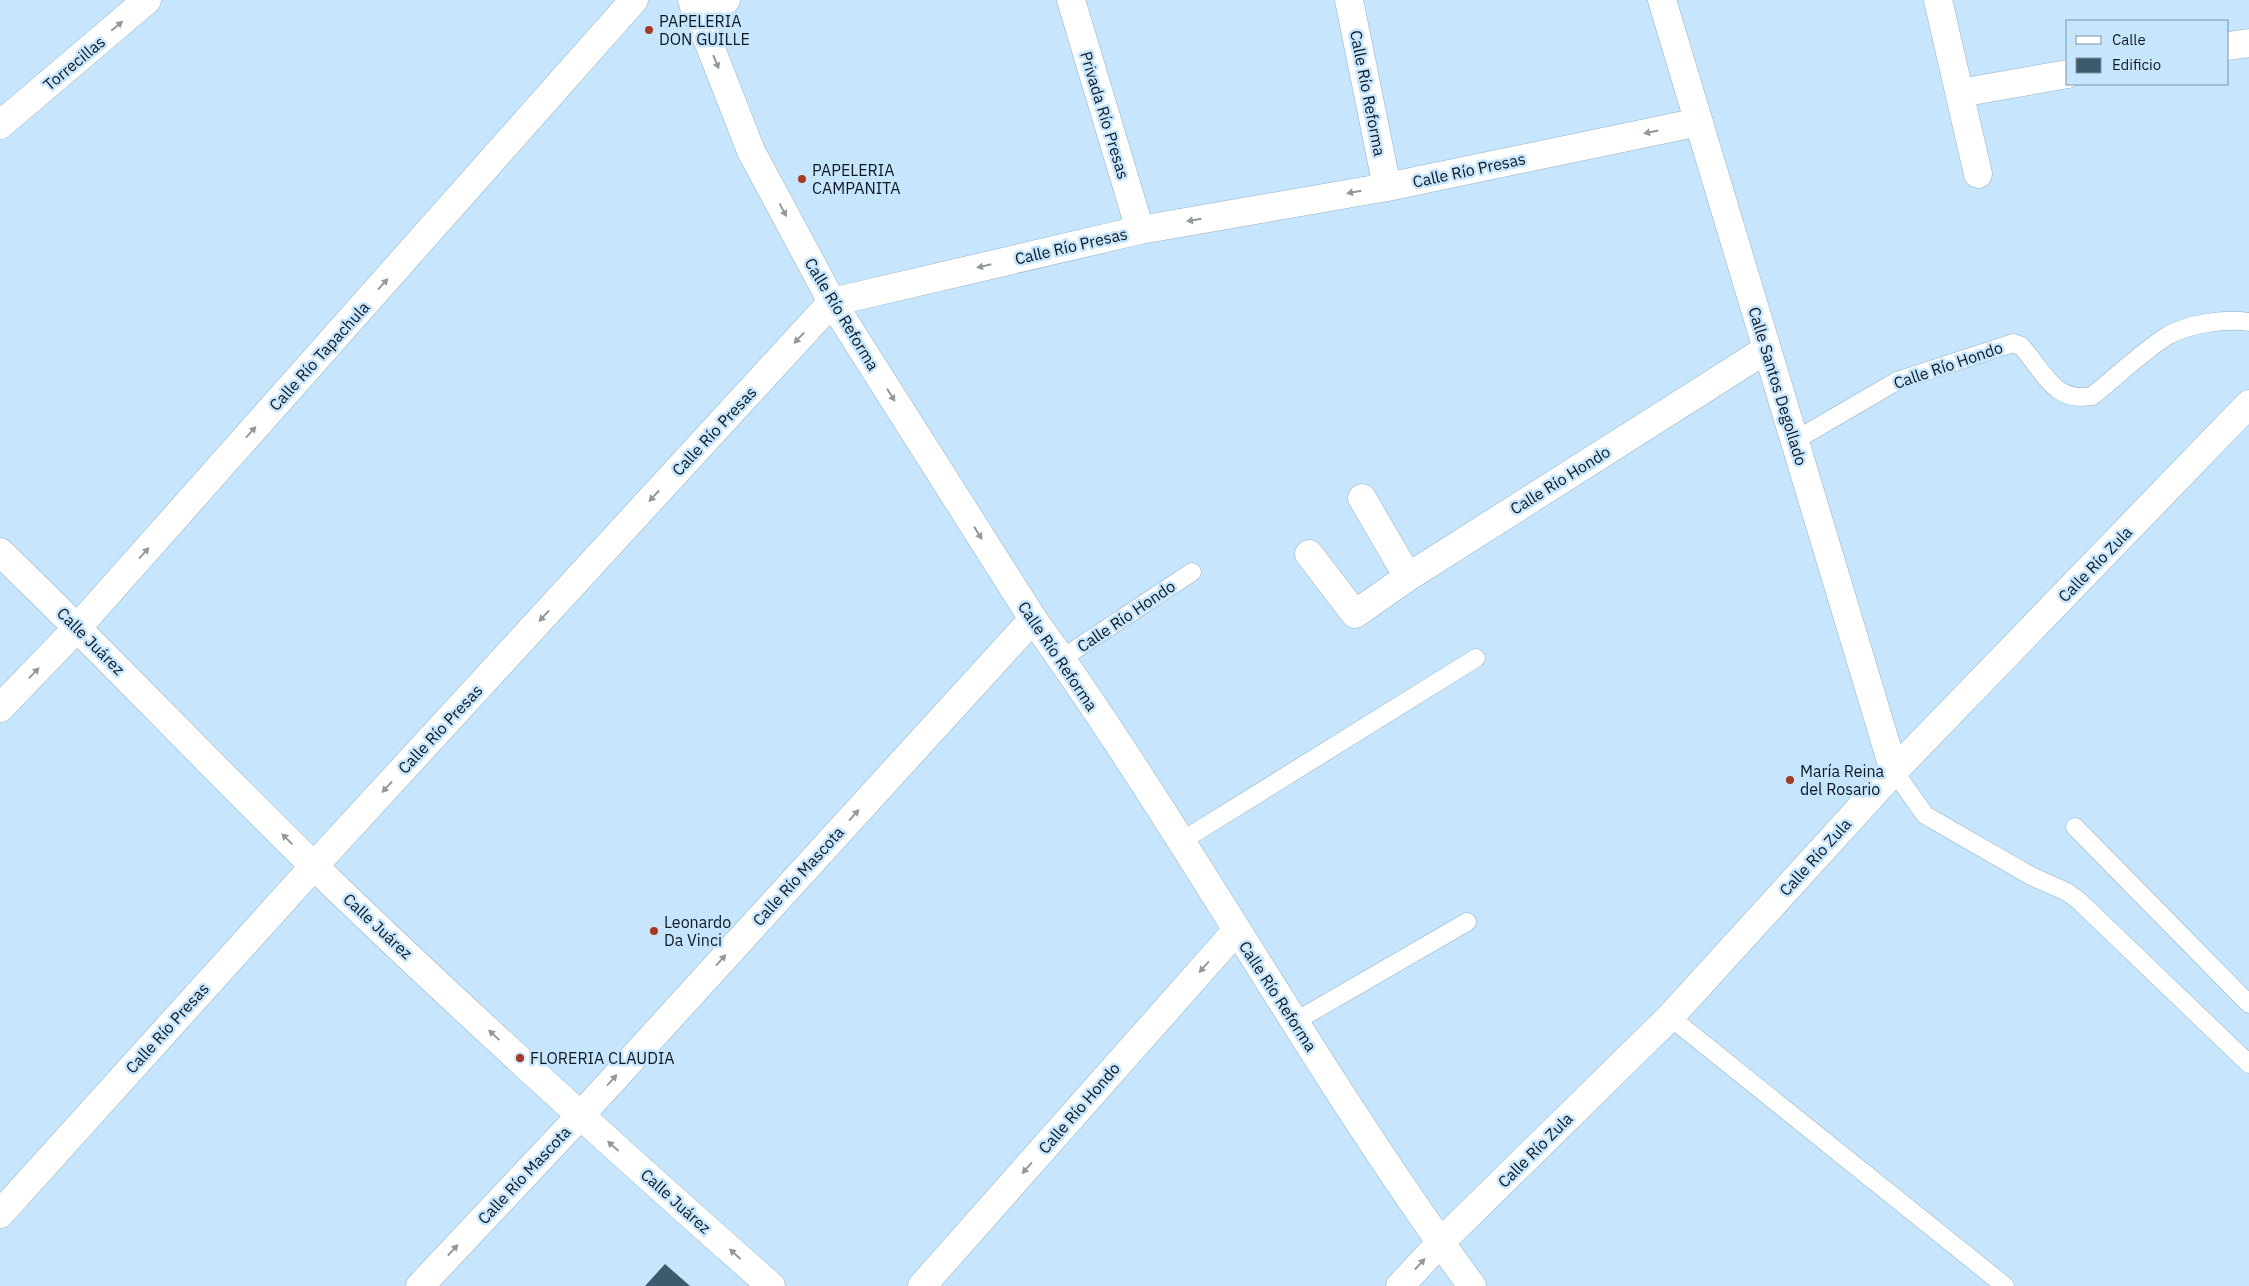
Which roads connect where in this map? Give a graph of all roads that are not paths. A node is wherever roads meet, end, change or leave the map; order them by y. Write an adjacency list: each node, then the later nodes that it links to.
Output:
1 (147, 0): 14 (street, Torrecillas, one-way to 1)
2 (634, 0): 29 (street, Calle Río Tapachula, one-way to 2)
3 (726, 0): 8 (street)
4 (1071, 0): 17 (street, Privada Río Presas)
5 (1349, 0): 16 (street, Calle Río Reforma)
6 (1662, 0): 13 (street, Calle Santos Degollado)
7 (1938, 0): 12 (street)
8 (693, 3): 18 (street, Calle Río Reforma, one-way to 18)
9 (2249, 42): 10 (street)
10 (2229, 46)
11 (2066, 74): 12 (street)
12 (1960, 92): 15 (street)
13 (1699, 122): 16 (street, Calle Río Presas, one-way to 16); 20 (street, Calle Santos Degollado)
14 (0, 125)
15 (1978, 174)
16 (1387, 187): 17 (street, Calle Río Presas, one-way to 17)
17 (1140, 230): 18 (street, Calle Río Presas, one-way to 18)
18 (832, 302): 28 (street, Calle Río Reforma, one-way to 28); 36 (street, Calle Río Presas, one-way to 36)
19 (2249, 322): 22 (lane, Calle Río Hondo)
20 (1767, 349): 22 (street, Calle Santos Degollado); 27 (street, Calle Río Hondo)
21 (2249, 404): 33 (street, Calle Río Zula)
22 (1794, 441): 33 (street, Calle Santos Degollado)
23 (1362, 498): 27 (street)
24 (0, 552): 29 (street, Calle Juárez)
25 (1309, 554): 27 (street, Calle Río Hondo)
26 (1192, 572): 31 (lane, Calle Río Hondo)
27 (1408, 577)
28 (1033, 619): 31 (street, Calle Río Reforma); 43 (street, Calle Río Mascota, one-way to 28)
29 (78, 627): 32 (street, Calle Río Tapachula, one-way to 29); 36 (street, Calle Juárez, one-way to 29)
30 (1476, 658): 35 (lane)
31 (1061, 659): 35 (street, Calle Río Reforma)
32 (0, 708)
33 (1894, 771): 40 (street, Calle Río Zula); 42 (lane)
34 (2076, 827): 39 (lane)
35 (1180, 842): 38 (street, Calle Río Reforma)
36 (314, 866): 43 (street, Calle Juárez, one-way to 36); 44 (street, Calle Río Presas)
37 (1467, 922): 41 (lane)
38 (1236, 931): 41 (street, Calle Río Reforma); 48 (street, Calle Río Hondo, one-way to 48)
39 (2249, 1004)
40 (1670, 1017): 45 (street, Calle Río Zula); 51 (lane)
41 (1294, 1022): 45 (street, Calle Río Reforma)
42 (2249, 1064)
43 (580, 1116): 46 (street, Calle Río Mascota, one-way to 43); 47 (street, Calle Juárez, one-way to 43)
44 (0, 1214)
45 (1440, 1243): 49 (street, Calle Río Zula, one-way to 45); 50 (street, Calle Río Reforma)
46 (420, 1286)
47 (771, 1286)
48 (922, 1286)
49 (1400, 1286)
50 (1472, 1286)
51 (2005, 1286)

